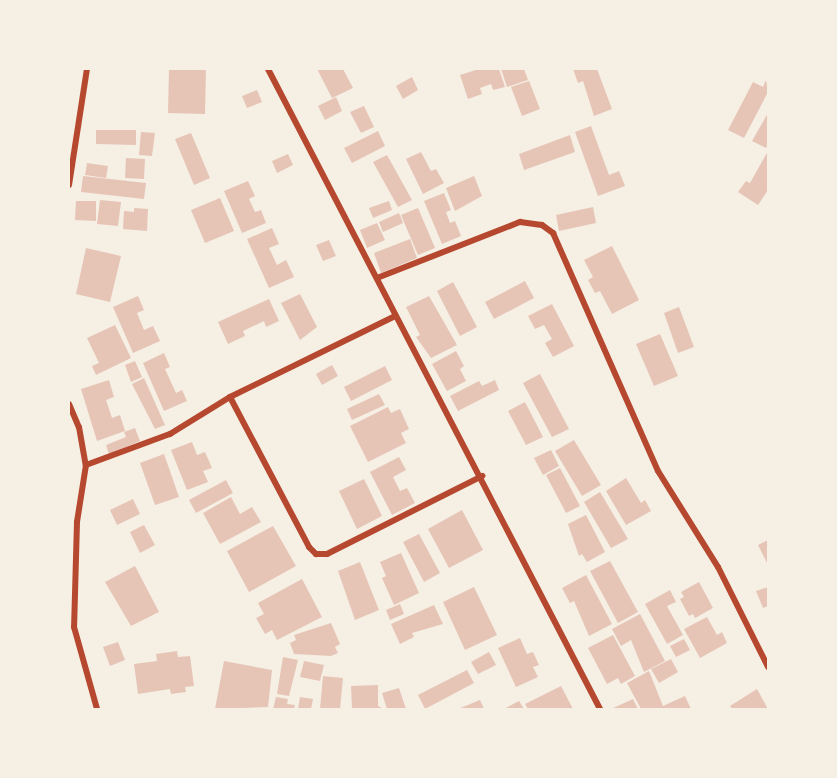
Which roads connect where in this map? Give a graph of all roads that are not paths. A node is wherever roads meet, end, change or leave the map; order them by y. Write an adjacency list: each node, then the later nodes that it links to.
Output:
1 (87, 69): 3 (street)
2 (268, 69): 4 (street)
3 (69, 185)
4 (377, 278): 5 (street); 10 (street)
5 (395, 316): 6 (street); 9 (street)
6 (230, 397): 8 (street); 9 (street)
7 (69, 404): 8 (street)
8 (86, 465): 11 (street)
9 (482, 476): 12 (street)
10 (768, 667)
11 (97, 709)
12 (600, 709)

